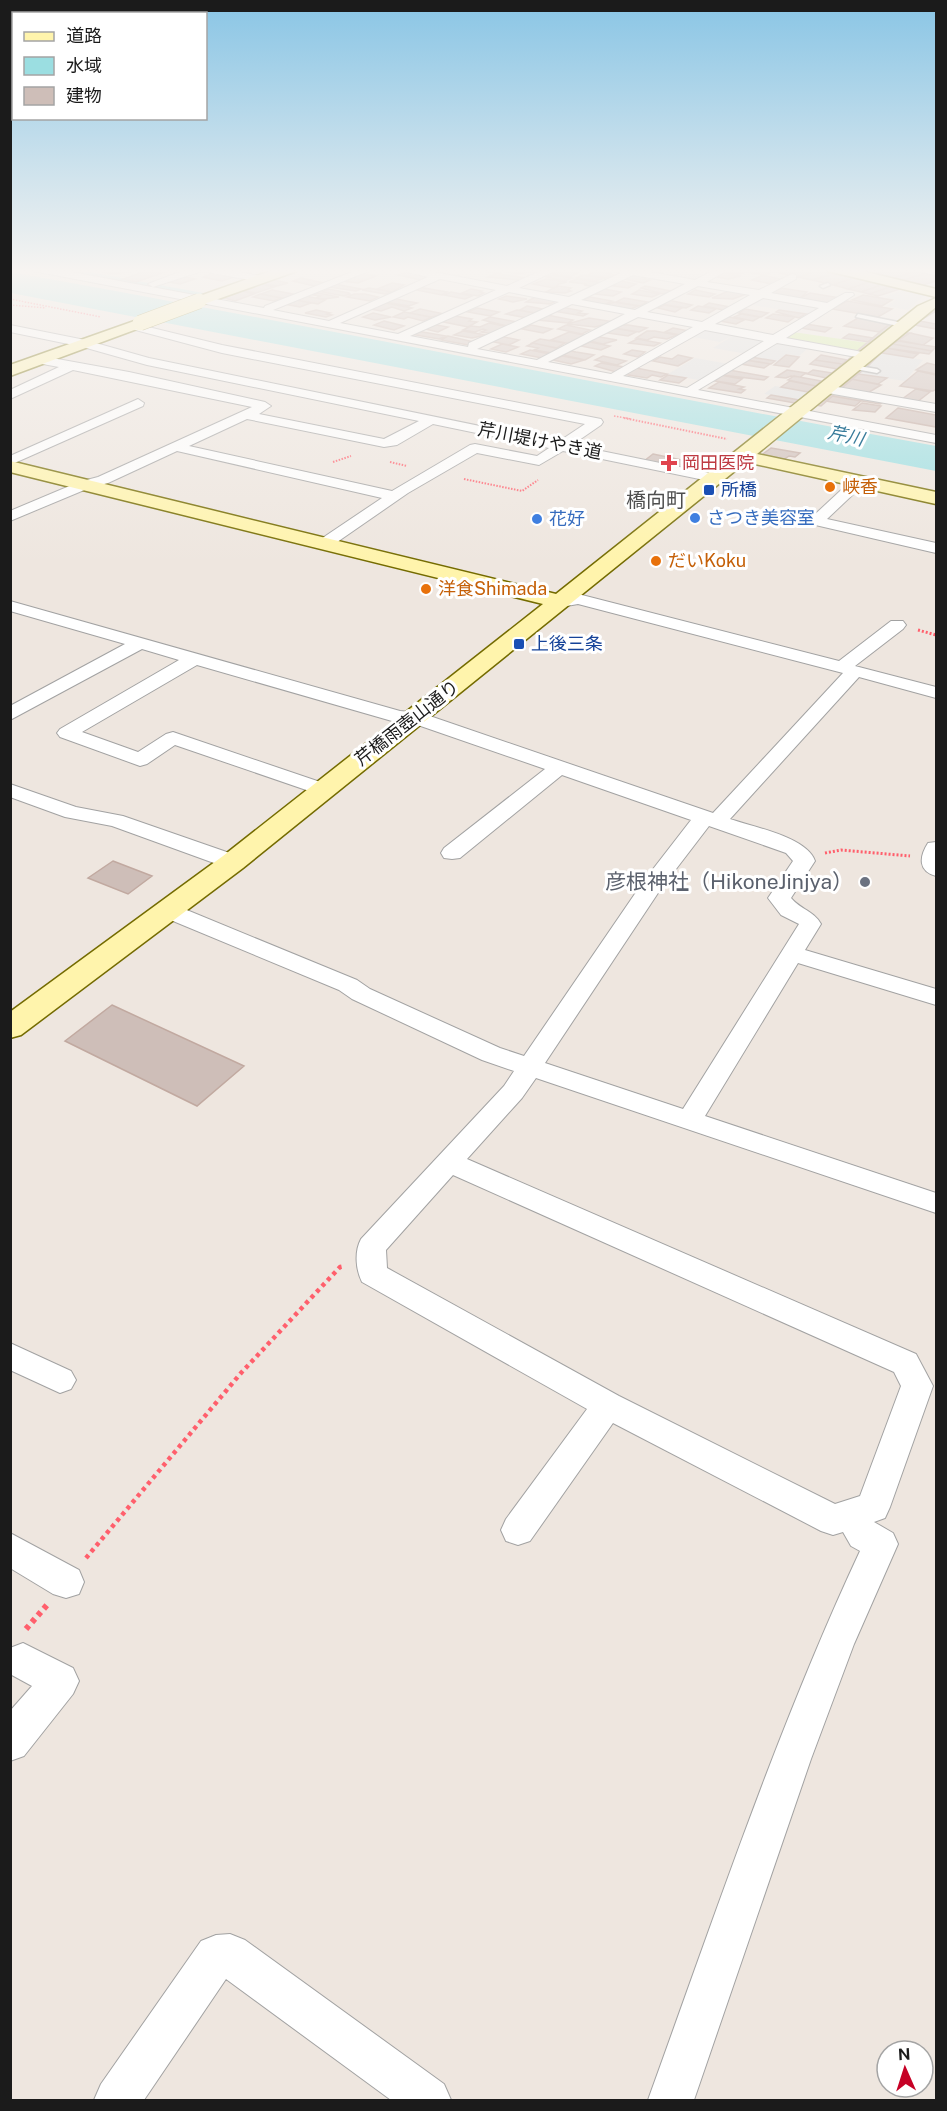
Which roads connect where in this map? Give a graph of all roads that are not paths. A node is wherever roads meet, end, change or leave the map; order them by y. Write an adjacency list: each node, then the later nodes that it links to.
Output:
1 (850, 366): 13 (main road, 芹橋雨壺山通り)
2 (70, 367): 15 (street)
3 (73, 367): 20 (street)
4 (174, 367): 21 (street, 芹川堤けやき道)
5 (312, 367): 23 (street)
6 (546, 367): 19 (street)
7 (630, 367): 11 (street)
8 (728, 367): 12 (street)
9 (853, 367): 10 (lane)
10 (877, 371)
11 (617, 374)
12 (693, 388)
13 (826, 389): 17 (street); 19 (main road, 芹橋雨壺山通り)
14 (936, 393): 17 (street)
15 (10, 395)
16 (138, 403): 26 (street)
17 (918, 405): 18 (street)
18 (936, 408)
19 (796, 414): 22 (street); 25 (main road, 芹橋雨壺山通り)
20 (245, 415): 21 (street); 24 (street)
21 (431, 420): 23 (street, 芹川堤けやき道)
22 (936, 439)
23 (561, 445): 30 (street, 芹川堤けやき道); 33 (street)
24 (176, 447): 29 (street); 32 (street)
25 (751, 449): 30 (main road, 芹橋雨壺山通り); 31 (main road)
26 (10, 461)
27 (10, 466): 32 (main road)
28 (324, 467): 29 (street)
29 (308, 477): 33 (street)
30 (714, 478): 38 (main road, 芹橋雨壺山通り)
31 (858, 482): 34 (main road); 37 (street)
32 (84, 485): 35 (street); 36 (main road)
33 (395, 496): 36 (street)
34 (936, 498)
35 (10, 517)
36 (324, 544): 38 (main road)
37 (936, 548)
38 (561, 602): 43 (street); 46 (main road, 芹橋雨壺山通り)
39 (10, 606): 41 (street)
40 (897, 625): 43 (street)
41 (138, 644): 42 (street); 45 (street)
42 (192, 660): 46 (street); 48 (street)
43 (848, 670): 44 (street); 50 (street)
44 (936, 693)
45 (10, 714)
46 (414, 717): 47 (street); 48 (main road, 芹橋雨壺山通り)
47 (561, 766): 50 (street); 51 (street)
48 (322, 789): 52 (main road, 芹橋雨壺山通り)
49 (10, 790): 52 (street)
50 (711, 819): 54 (street); 57 (street)
51 (452, 853)
52 (233, 862): 53 (main road, 芹橋雨壺山通り)
53 (169, 911): 56 (main road, 芹橋雨壺山通り); 57 (street)
54 (792, 954): 55 (street); 58 (street)
55 (936, 997)
56 (10, 1028)
57 (528, 1067): 58 (street); 59 (street)
58 (689, 1121): 60 (street)
59 (450, 1163): 63 (street); 64 (street)
60 (931, 1195)
61 (10, 1355): 62 (street)
62 (60, 1380)
63 (608, 1405): 64 (street); 65 (street)
64 (852, 1514): 72 (street)
65 (518, 1530)
66 (10, 1549): 67 (street)
67 (66, 1582)
68 (24, 1647): 69 (street)
69 (10, 1742)
70 (117, 2100): 71 (street)
71 (428, 2100)
72 (671, 2100)

